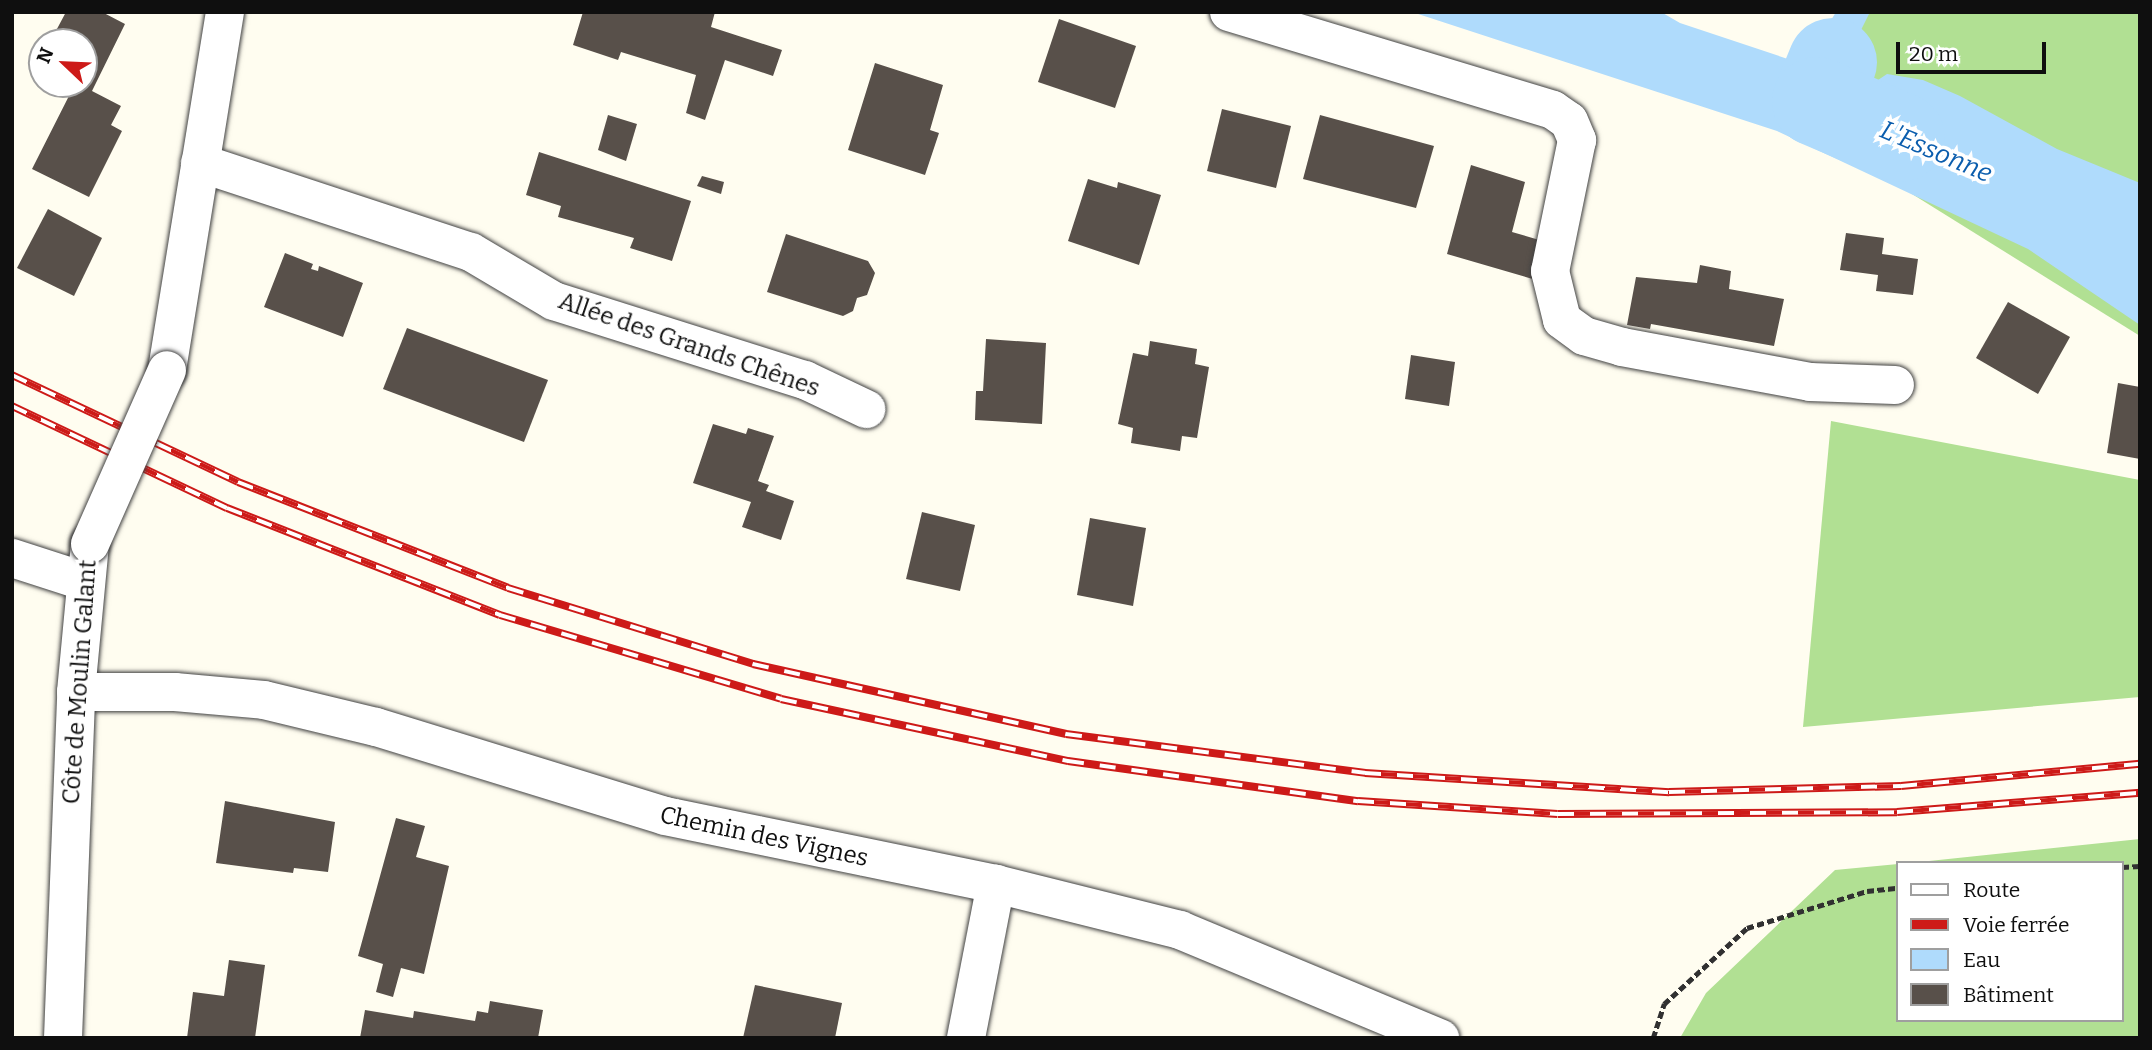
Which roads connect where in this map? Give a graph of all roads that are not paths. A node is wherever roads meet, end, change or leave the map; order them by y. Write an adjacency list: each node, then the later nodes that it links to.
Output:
1 (225, 12): 3 (street, Côte de Moulin Galant)
2 (1229, 12): 4 (street)
3 (200, 163): 5 (street, Allée des Grands Chênes); 7 (street, Côte de Moulin Galant, bridge)
4 (1895, 385)
5 (866, 409)
6 (12, 558): 7 (street)
7 (83, 581): 8 (street, Côte de Moulin Galant)
8 (76, 692): 9 (street, Chemin des Vignes); 10 (street, Côte de Moulin Galant)
9 (996, 884): 11 (street); 12 (street, Chemin des Vignes)
10 (63, 1038)
11 (966, 1038)
12 (1440, 1038)

